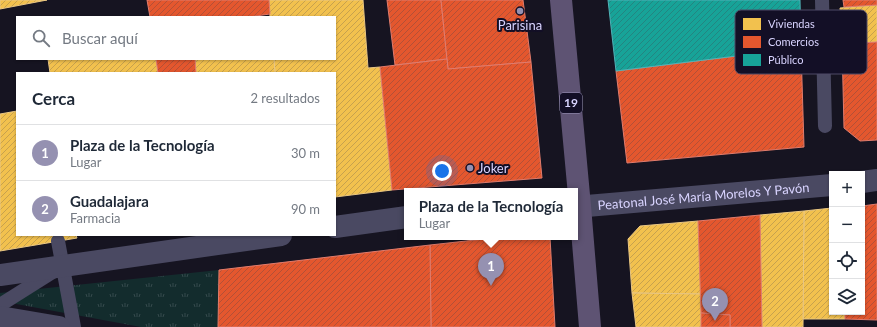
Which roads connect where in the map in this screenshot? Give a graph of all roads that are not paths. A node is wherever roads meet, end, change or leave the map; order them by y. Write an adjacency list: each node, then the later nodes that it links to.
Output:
1 (561, 0): 9 (main road, 19)
2 (822, 0): 3 (lane)
3 (822, 10)
4 (823, 74): 5 (lane)
5 (824, 126)
6 (877, 180): 7 (street)
7 (865, 182)
8 (829, 185): 10 (street, Peatonal José María Morelos Y Pavón)
9 (577, 188)
10 (578, 206): 21 (main road, 19)
11 (404, 217): 12 (street)
12 (336, 228)
13 (274, 236): 15 (street)
14 (58, 241): 15 (lane)
15 (63, 266): 16 (street); 17 (lane); 20 (lane)
16 (0, 275)
17 (0, 304)
18 (0, 317): 19 (street)
19 (59, 327)
20 (74, 327)
21 (590, 327)

